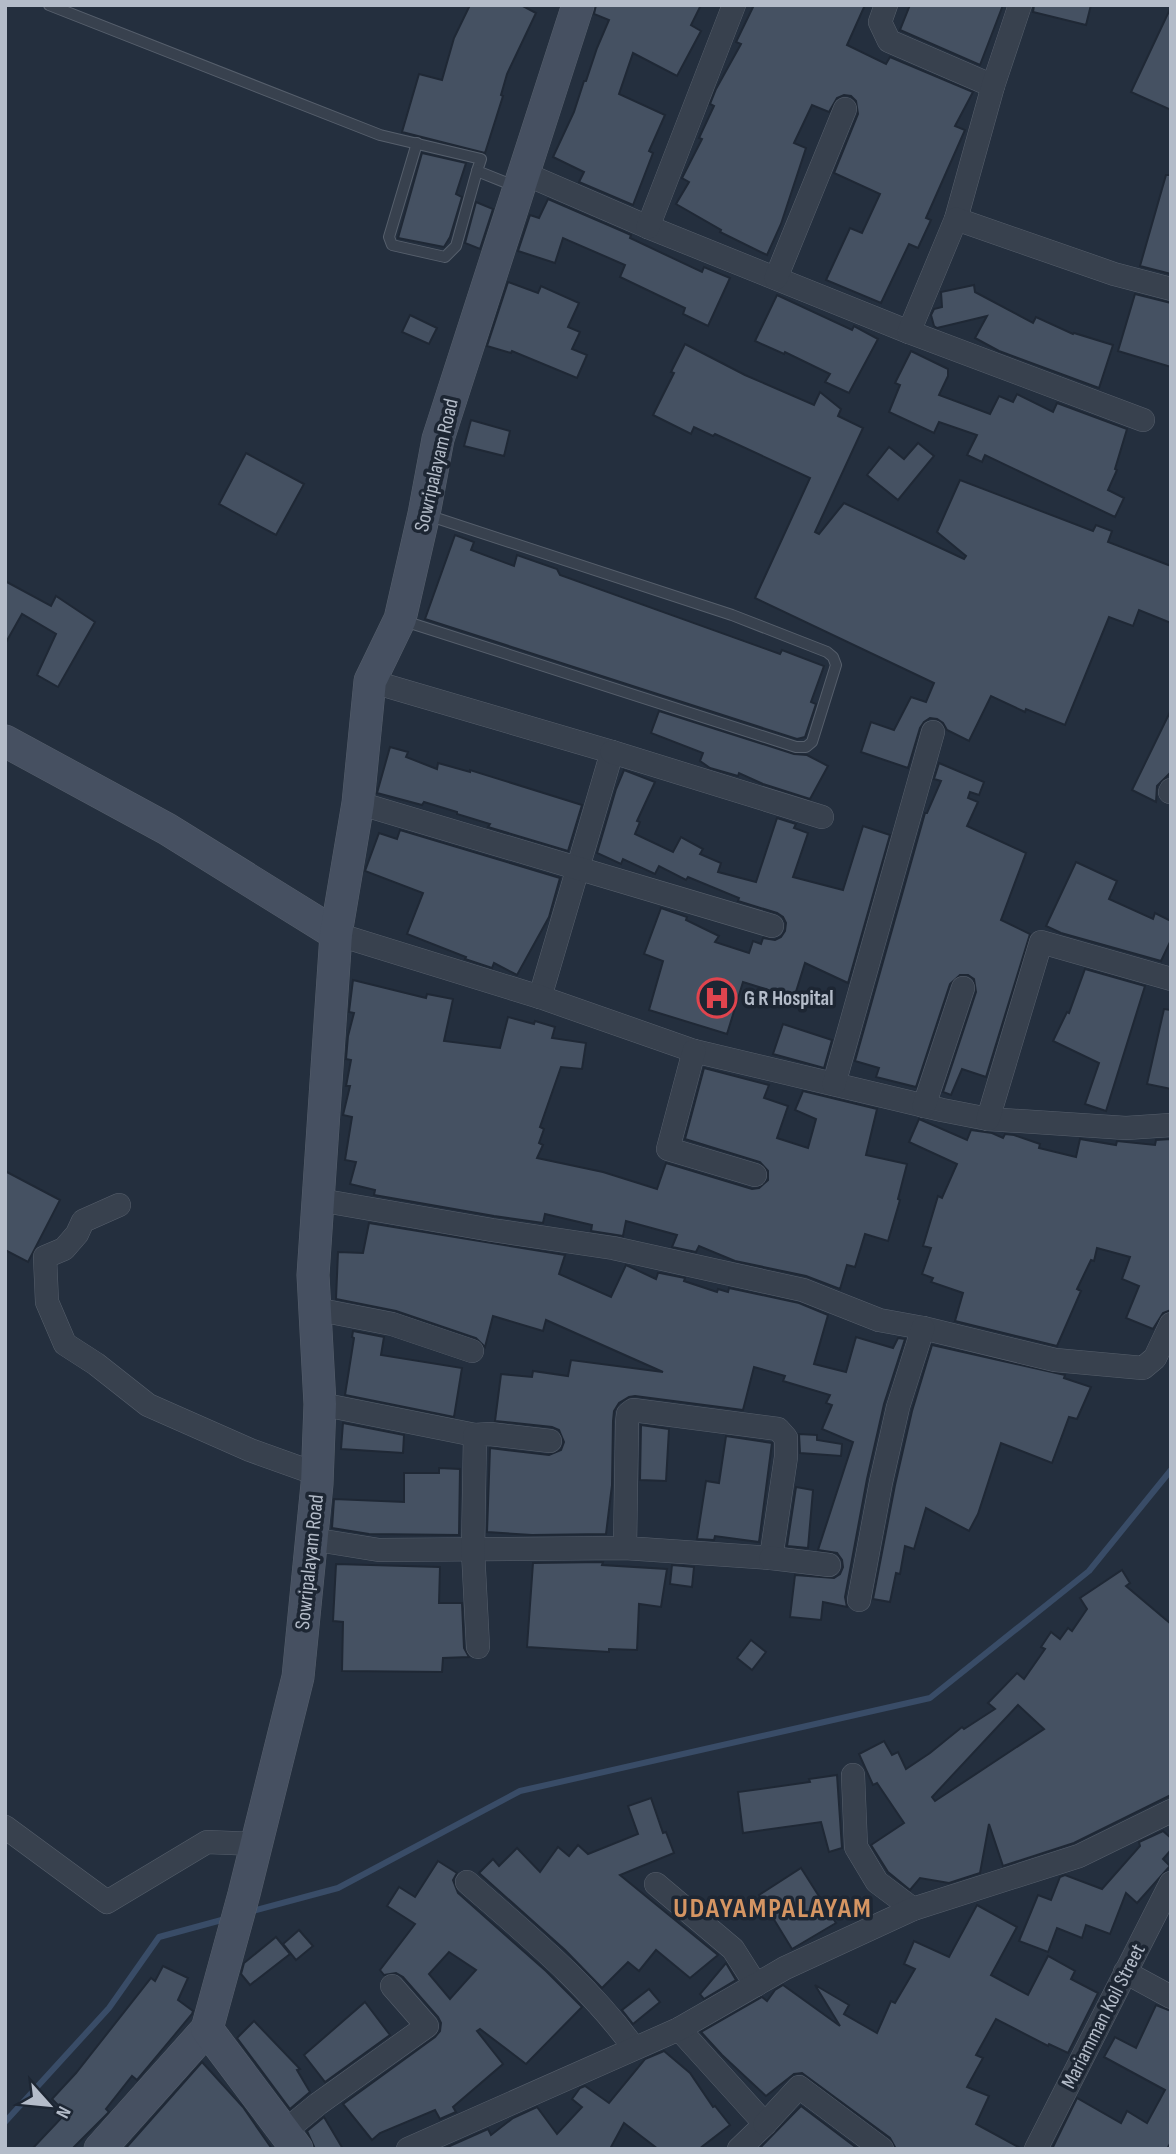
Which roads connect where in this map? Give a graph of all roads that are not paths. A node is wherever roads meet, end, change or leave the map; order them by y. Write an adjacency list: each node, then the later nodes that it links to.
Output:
1 (49, 5): 8 (lane)
2 (578, 5): 10 (street, Sowripalayam Road)
3 (734, 5): 12 (street)
4 (886, 5): 6 (street)
5 (1020, 5): 6 (street)
6 (993, 86): 11 (street)
7 (845, 109): 13 (street)
8 (417, 143): 9 (lane); 9 (lane)
9 (477, 172): 10 (lane)
10 (521, 180): 12 (street); 17 (street, Sowripalayam Road)
11 (956, 219): 14 (street); 15 (street)
12 (648, 227): 13 (street)
13 (776, 278): 15 (street)
14 (1171, 289)
15 (909, 332): 16 (street)
16 (1143, 420)
17 (424, 514): 18 (street, Sowripalayam Road); 18 (lane)
18 (400, 620): 19 (street, Sowripalayam Road)
19 (370, 681): 22 (street); 23 (street, Sowripalayam Road)
20 (933, 732): 32 (street)
21 (5, 741): 27 (street)
22 (612, 752): 24 (street); 25 (street)
23 (358, 803): 25 (street); 27 (street, Sowripalayam Road)
24 (822, 817)
25 (578, 867): 26 (street); 30 (street)
26 (772, 926)
27 (336, 934): 30 (street); 37 (street, Sowripalayam Road)
28 (1171, 979): 34 (street)
29 (963, 988): 33 (street)
30 (540, 997): 31 (street)
31 (694, 1051): 32 (street); 36 (street)
32 (834, 1084): 33 (street)
33 (924, 1106): 34 (street)
34 (988, 1119): 35 (street)
35 (1171, 1125)
36 (755, 1175)
37 (319, 1200): 39 (street, Sowripalayam Road); 41 (street)
38 (119, 1205): 46 (street)
39 (315, 1308): 42 (street); 43 (street, Sowripalayam Road)
40 (1171, 1324): 41 (street)
41 (923, 1328): 52 (street)
42 (472, 1351)
43 (320, 1404): 44 (street); 46 (street, Sowripalayam Road)
44 (475, 1435): 45 (street); 49 (street)
45 (550, 1441)
46 (317, 1474): 47 (street, Sowripalayam Road)
47 (311, 1539): 49 (street); 57 (street, Sowripalayam Road)
48 (625, 1548): 49 (street); 50 (street); 50 (street)
49 (473, 1551): 53 (street)
50 (771, 1558): 51 (street)
51 (829, 1565)
52 (859, 1600)
53 (478, 1647)
54 (853, 1775): 61 (street)
55 (1171, 1811): 61 (street)
56 (5, 1827): 57 (street)
57 (256, 1844): 66 (street, Sowripalayam Road)
58 (467, 1882): 68 (street)
59 (1171, 1883): 62 (street, Mariamman Koil Street)
60 (656, 1884): 63 (street)
61 (913, 1909): 63 (street)
62 (1125, 1972): 65 (street); 75 (street, Mariamman Koil Street)
63 (756, 1985): 67 (street)
64 (392, 1986): 70 (street)
65 (1171, 1997)
66 (207, 2029): 70 (street); 71 (street)
67 (679, 2029): 68 (street); 69 (street)
68 (634, 2048): 72 (street)
69 (765, 2124): 73 (street); 74 (street)
70 (291, 2140)
71 (100, 2149)
72 (408, 2149)
73 (739, 2149)
74 (883, 2149)
75 (1036, 2149)

